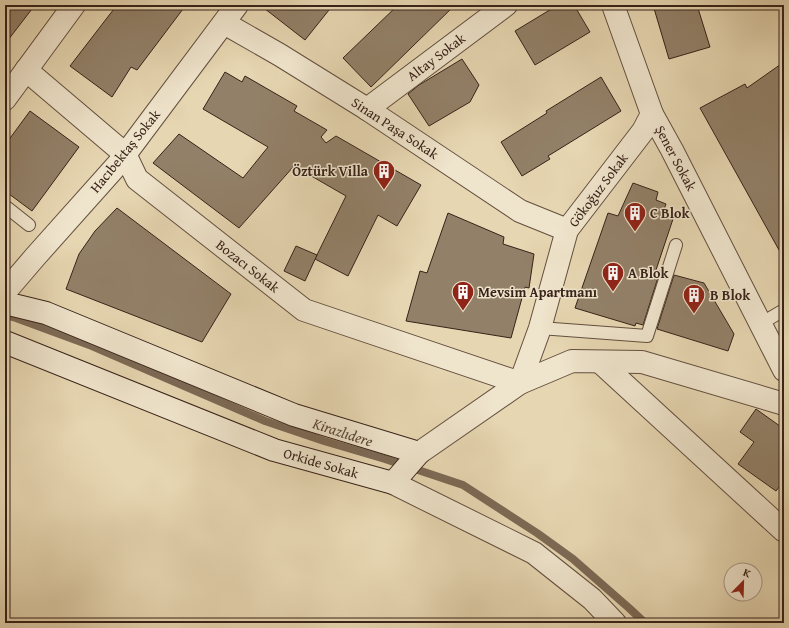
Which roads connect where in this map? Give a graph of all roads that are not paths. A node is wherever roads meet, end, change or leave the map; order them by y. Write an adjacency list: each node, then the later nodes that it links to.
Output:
1 (74, 5): 6 (street)
2 (237, 5): 5 (street, Hacıbektaş Sokak)
3 (506, 5): 8 (street, Altay Sokak)
4 (613, 5): 9 (street, Şener Sokak)
5 (224, 23): 8 (street, Sinan Paşa Sokak); 10 (street, Hacıbektaş Sokak)
6 (26, 70): 7 (street); 10 (street, Bozacı Sokak)
7 (5, 99)
8 (367, 108): 13 (street, Sinan Paşa Sokak)
9 (652, 114): 13 (street, Gökoğuz Sokak); 18 (street, Şener Sokak)
10 (125, 154): 15 (street, Hacıbektaş Sokak); 23 (street, Bozacı Sokak)
11 (5, 206): 12 (lane)
12 (29, 225)
13 (567, 230): 19 (street, Gökoğuz Sokak)
14 (676, 245): 19 (lane)
15 (5, 292)
16 (5, 303): 25 (street)
17 (784, 310): 18 (lane)
18 (760, 324): 22 (street, Şener Sokak)
19 (540, 328): 23 (street, Gökoğuz Sokak)
20 (5, 342): 26 (street, Orkide Sokak)
21 (600, 362): 23 (street); 24 (street); 27 (street)
22 (784, 370)
23 (520, 383): 25 (street)
24 (784, 404)
25 (419, 453): 26 (street)
26 (393, 484): 28 (street, Orkide Sokak)
27 (784, 531)
28 (615, 623)

